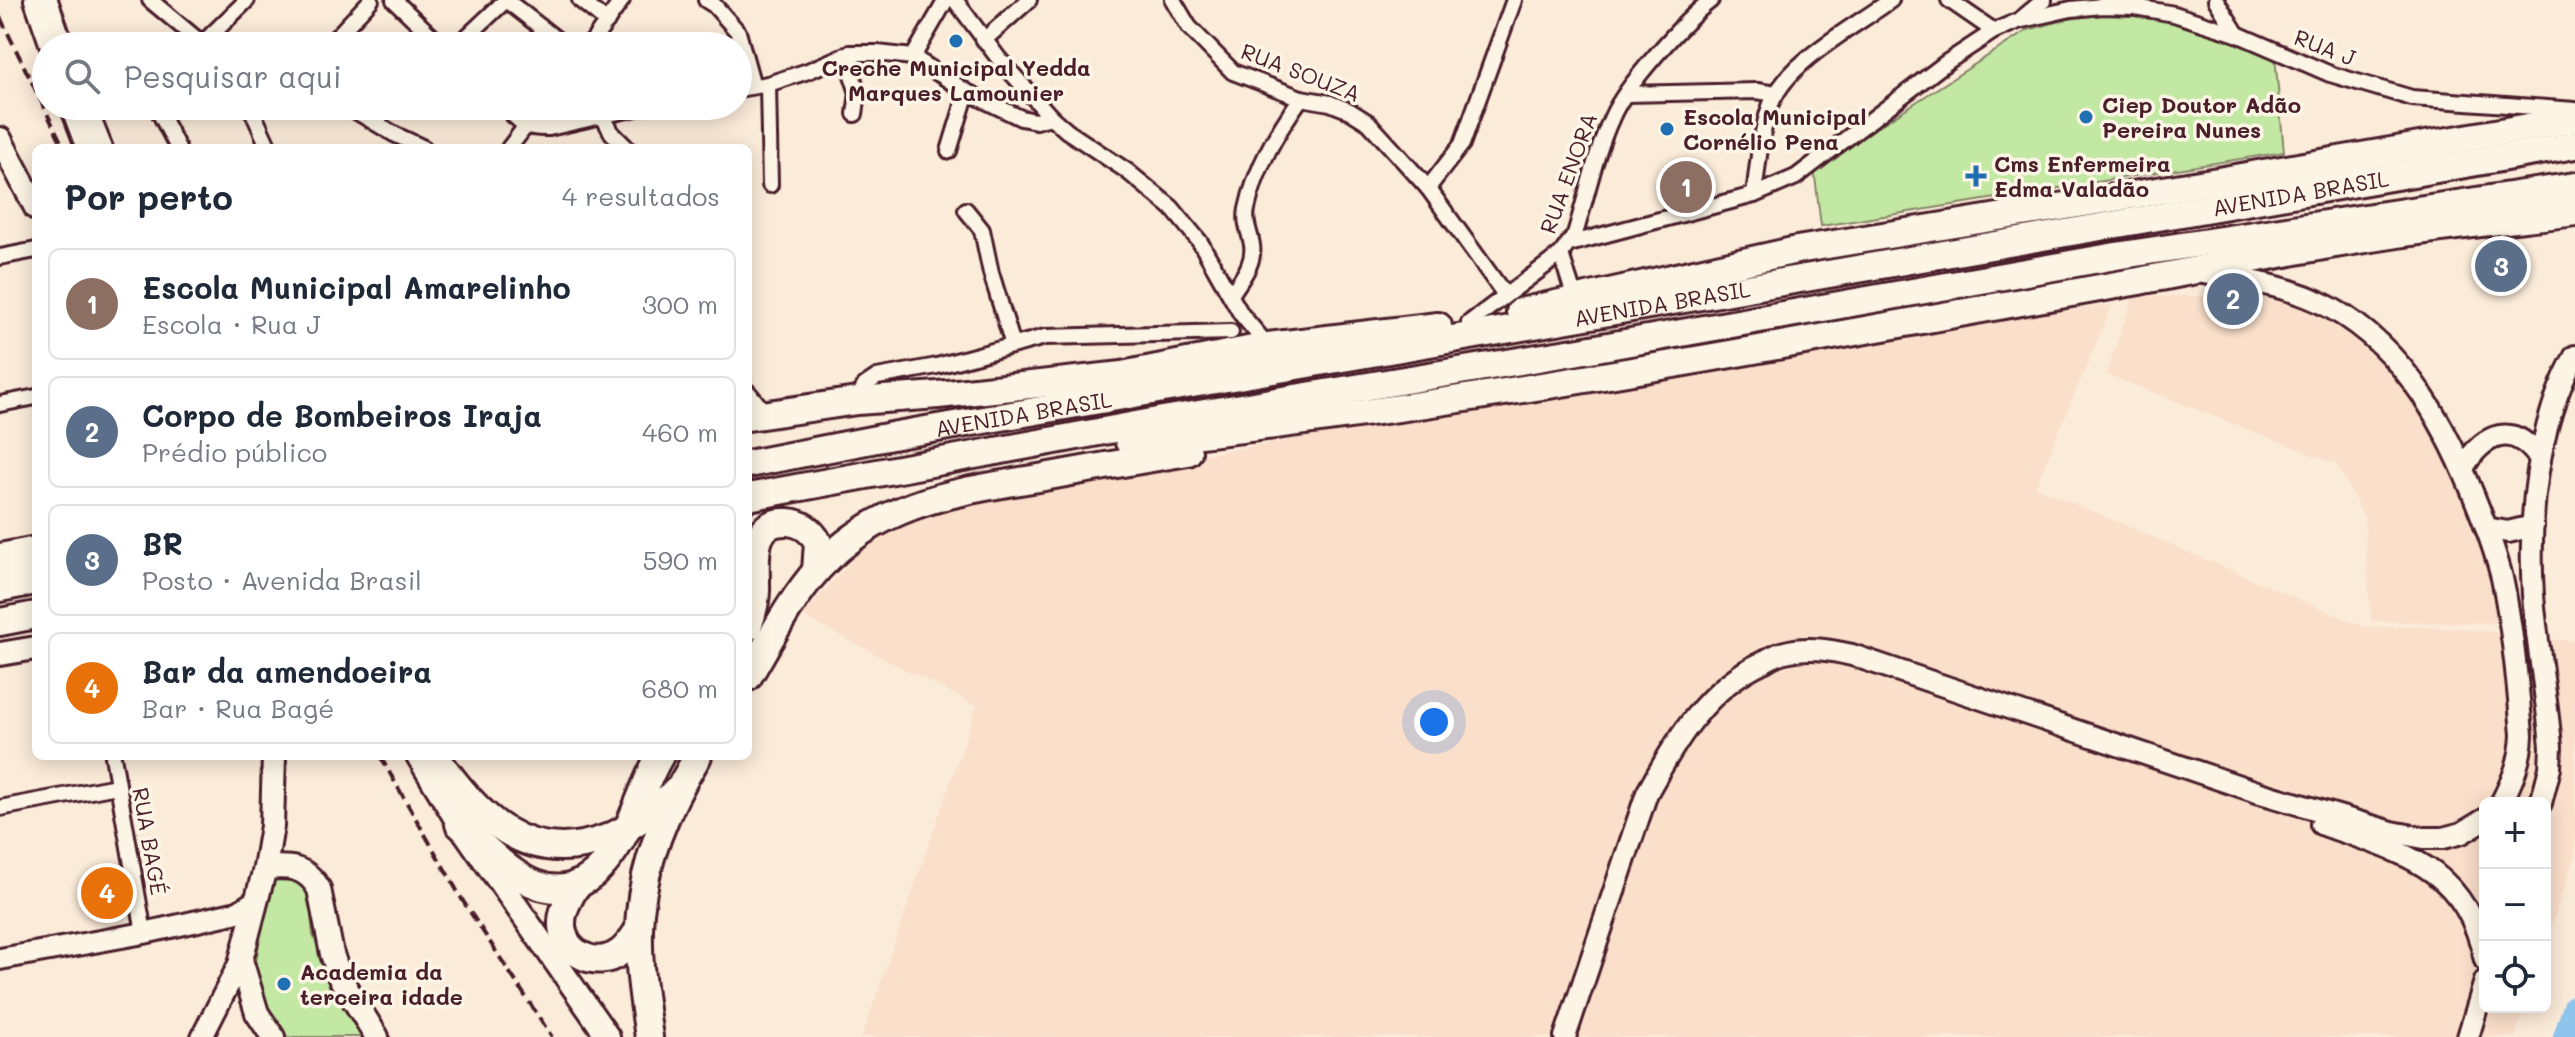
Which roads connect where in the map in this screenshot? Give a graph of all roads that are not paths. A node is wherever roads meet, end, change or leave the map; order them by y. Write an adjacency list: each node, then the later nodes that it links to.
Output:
1 (36, 0): 24 (main road)
2 (50, 0): 25 (street)
3 (150, 0): 26 (street)
4 (247, 0): 27 (street)
5 (371, 0): 28 (street)
6 (394, 0): 29 (street)
7 (506, 0): 30 (street); 31 (street)
8 (580, 0): 22 (street)
9 (622, 0): 22 (street)
10 (706, 0): 33 (street)
11 (946, 0): 37 (street)
12 (955, 0): 35 (street)
13 (1029, 0): 35 (street)
14 (1173, 0): 44 (street, RUA SOUZA)
15 (1514, 0): 72 (street)
16 (1711, 0): 42 (street, RUA ENORA)
17 (1891, 0): 43 (street)
18 (1949, 0): 23 (street)
19 (2044, 0): 21 (street, RUA J)
20 (2216, 0): 34 (street)
21 (2018, 21): 23 (street, RUA J); 34 (street, RUA J)
22 (607, 22): 32 (street)
23 (1994, 31): 73 (street, RUA J)
24 (47, 32)
25 (61, 32)
26 (187, 32)
27 (215, 32)
28 (341, 32)
29 (427, 32)
30 (472, 32)
31 (547, 32)
32 (600, 32)
33 (738, 32)
34 (2237, 34): 45 (street, RUA J)
35 (984, 40): 47 (street)
36 (850, 53): 37 (street); 39 (street); 46 (street)
37 (913, 57): 41 (street)
38 (752, 64): 39 (street)
39 (761, 85): 40 (street); 70 (street)
40 (752, 87)
41 (967, 92): 47 (street); 69 (street)
42 (1627, 94): 43 (street); 78 (street, RUA ENORA)
43 (1776, 94): 73 (street)
44 (1301, 98): 72 (street, RUA SOUZA); 82 (street)
45 (2575, 110)
46 (855, 114)
47 (1051, 117): 82 (street)
48 (2575, 119): 84 (highway, AVENIDA BRASIL)
49 (77, 120): 61 (main road)
50 (94, 120): 62 (street)
51 (163, 120): 63 (street)
52 (256, 120): 64 (street)
53 (372, 120): 58 (street)
54 (518, 120): 59 (street)
55 (530, 120): 59 (street)
56 (582, 120): 59 (street)
57 (605, 120): 67 (street)
58 (376, 122): 65 (street)
59 (525, 127): 66 (street)
60 (0, 139): 74 (main road)
61 (86, 144)
62 (103, 144)
63 (176, 144)
64 (267, 144)
65 (415, 144)
66 (512, 144)
67 (623, 144)
68 (2575, 145): 103 (highway, AVENIDA BRASIL)
69 (949, 151)
70 (770, 185)
71 (2575, 186): 77 (highway, AVENIDA BRASIL)
72 (1428, 188): 83 (street, RUA SOUZA)
73 (1754, 195): 78 (street, RUA J)
74 (32, 200)
75 (966, 210): 89 (street)
76 (2575, 212): 81 (highway, AVENIDA BRASIL)
77 (2245, 237): 87 (highway); 101 (highway, AVENIDA BRASIL)
78 (1565, 249): 83 (street, RUA ENORA); 84 (street, RUA ENORA)
79 (32, 251): 80 (street)
80 (0, 257)
81 (2193, 271): 87 (highway, AVENIDA BRASIL); 106 (street)
82 (1231, 295): 85 (street)
83 (1505, 295): 86 (street, RUA ENORA)
84 (1575, 299): 86 (highway, AVENIDA BRASIL)
85 (1241, 314): 88 (street); 90 (street)
86 (1469, 323): 90 (highway, AVENIDA BRASIL)
87 (1894, 324): 96 (highway, AVENIDA BRASIL)
88 (1228, 343): 89 (street); 90 (highway, AVENIDA BRASIL); 93 (highway, AVENIDA BRASIL)
89 (1013, 345): 92 (street)
90 (1268, 346)
91 (2575, 356): 104 (street)
92 (937, 366): 94 (street); 97 (street)
93 (1122, 375): 94 (highway, AVENIDA BRASIL); 103 (highway)
94 (938, 395): 97 (highway, AVENIDA BRASIL); 102 (highway, AVENIDA BRASIL)
95 (32, 398): 98 (street)
96 (1442, 400): 99 (highway, AVENIDA BRASIL); 101 (highway)
97 (857, 401): 100 (highway, AVENIDA BRASIL)
98 (0, 404)
99 (1350, 414): 108 (highway, AVENIDA BRASIL); 117 (highway, AVENIDA BRASIL)
100 (757, 415)
101 (1163, 420): 107 (highway, AVENIDA BRASIL)
102 (752, 434)
103 (897, 435): 105 (highway, AVENIDA BRASIL)
104 (2540, 459): 106 (street); 109 (street)
105 (752, 463)
106 (2463, 468): 110 (street)
107 (752, 496)
108 (752, 509)
109 (2533, 526): 110 (street); 138 (street)
110 (2486, 528): 137 (street)
111 (32, 549): 112 (main road)
112 (0, 555)
113 (752, 558): 117 (highway)
114 (32, 563): 116 (highway)
115 (752, 565): 120 (highway)
116 (0, 569)
117 (816, 571): 127 (highway, AVENIDA BRASIL)
118 (32, 582): 119 (highway)
119 (0, 588)
120 (752, 612)
121 (32, 616): 122 (highway)
122 (0, 622)
123 (32, 634): 124 (highway)
124 (0, 639)
125 (32, 649): 126 (main road)
126 (0, 654)
127 (752, 671)
128 (114, 760): 134 (street, RUA BAGÉ)
129 (274, 760): 143 (main road)
130 (420, 760): 141 (main road)
131 (438, 760): 142 (highway)
132 (658, 760): 142 (highway)
133 (696, 760): 135 (highway)
134 (117, 786): 139 (street); 147 (street, RUA BAGÉ)
135 (677, 790): 142 (highway); 146 (highway)
136 (2257, 792): 140 (street); 148 (street); 157 (street)
137 (2504, 797)
138 (2543, 797)
139 (0, 808)
140 (2479, 823)
141 (459, 824): 144 (highway); 155 (main road)
142 (628, 827): 144 (highway)
143 (265, 868): 145 (main road); 154 (main road)
144 (577, 884): 146 (highway)
145 (256, 900): 147 (street); 150 (main road)
146 (639, 929): 156 (highway)
147 (144, 933): 149 (street)
148 (2479, 941)
149 (0, 959)
150 (241, 960): 152 (street); 153 (main road)
151 (2479, 1001): 158 (street)
152 (202, 1037)
153 (273, 1037)
154 (377, 1037)
155 (608, 1037)
156 (649, 1037)
157 (1565, 1037)
158 (2468, 1037)

